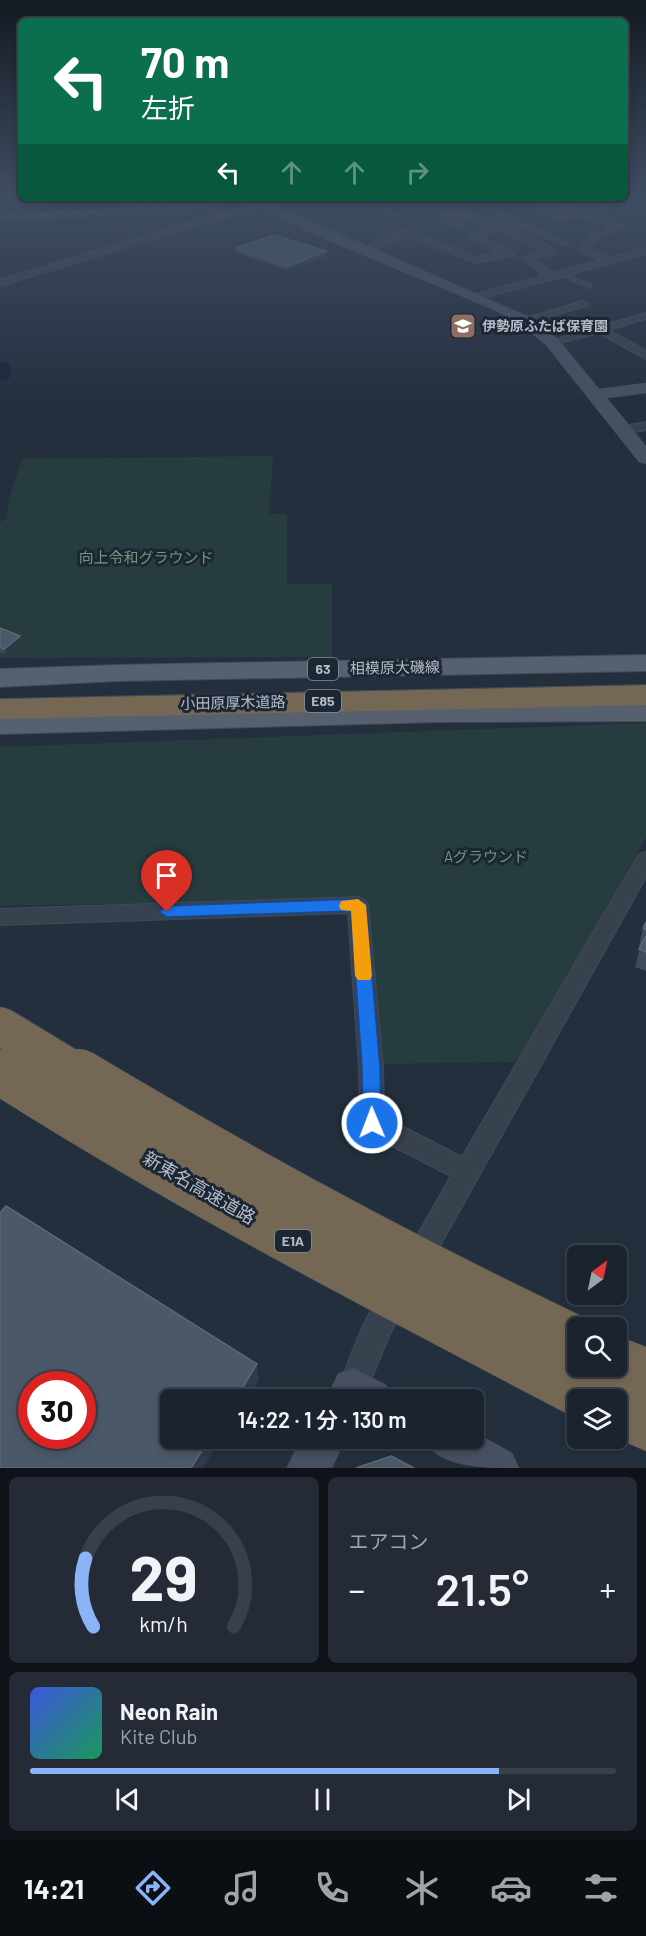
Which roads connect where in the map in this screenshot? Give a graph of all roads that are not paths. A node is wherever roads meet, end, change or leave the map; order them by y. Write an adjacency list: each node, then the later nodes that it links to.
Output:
1 (54, 267): 7 (street)
2 (402, 267): 9 (street)
3 (541, 267): 6 (street)
4 (583, 267): 6 (street)
5 (521, 272): 6 (street)
6 (551, 273): 8 (lane); 9 (street)
7 (0, 283)
8 (590, 286)
9 (475, 297): 12 (street)
10 (579, 306): 12 (street)
11 (646, 316): 13 (street)
12 (524, 320): 14 (street)
13 (599, 328): 14 (street); 15 (street)
14 (552, 342): 17 (street)
15 (646, 356)
16 (646, 388): 17 (street)
17 (593, 395): 19 (street)
18 (646, 426): 19 (street)
19 (623, 430): 20 (street)
20 (646, 458)
21 (646, 663): 22 (main road, 相模原大磯線 / 63)
22 (0, 678)
23 (646, 680): 24 (highway, 小田原厚木道路 / E85)
24 (0, 694)
25 (646, 695): 26 (highway, 小田原厚木道路 / E85)
26 (0, 709)
27 (646, 712): 28 (main road)
28 (0, 725)
29 (646, 859): 33 (street)
30 (0, 917): 33 (street)
31 (0, 1026): 34 (highway, E1A, bridge)
32 (0, 1069): 38 (highway, 新東名高速道路 / E1A, bridge)
33 (467, 1172): 37 (street)
34 (567, 1336)
35 (627, 1366): 36 (highway)
36 (646, 1374)
37 (359, 1389)
38 (572, 1389)
39 (627, 1415): 40 (highway)
40 (646, 1424)
41 (319, 1449): 43 (street)
42 (463, 1449): 44 (street)
43 (309, 1468)
44 (497, 1468)

